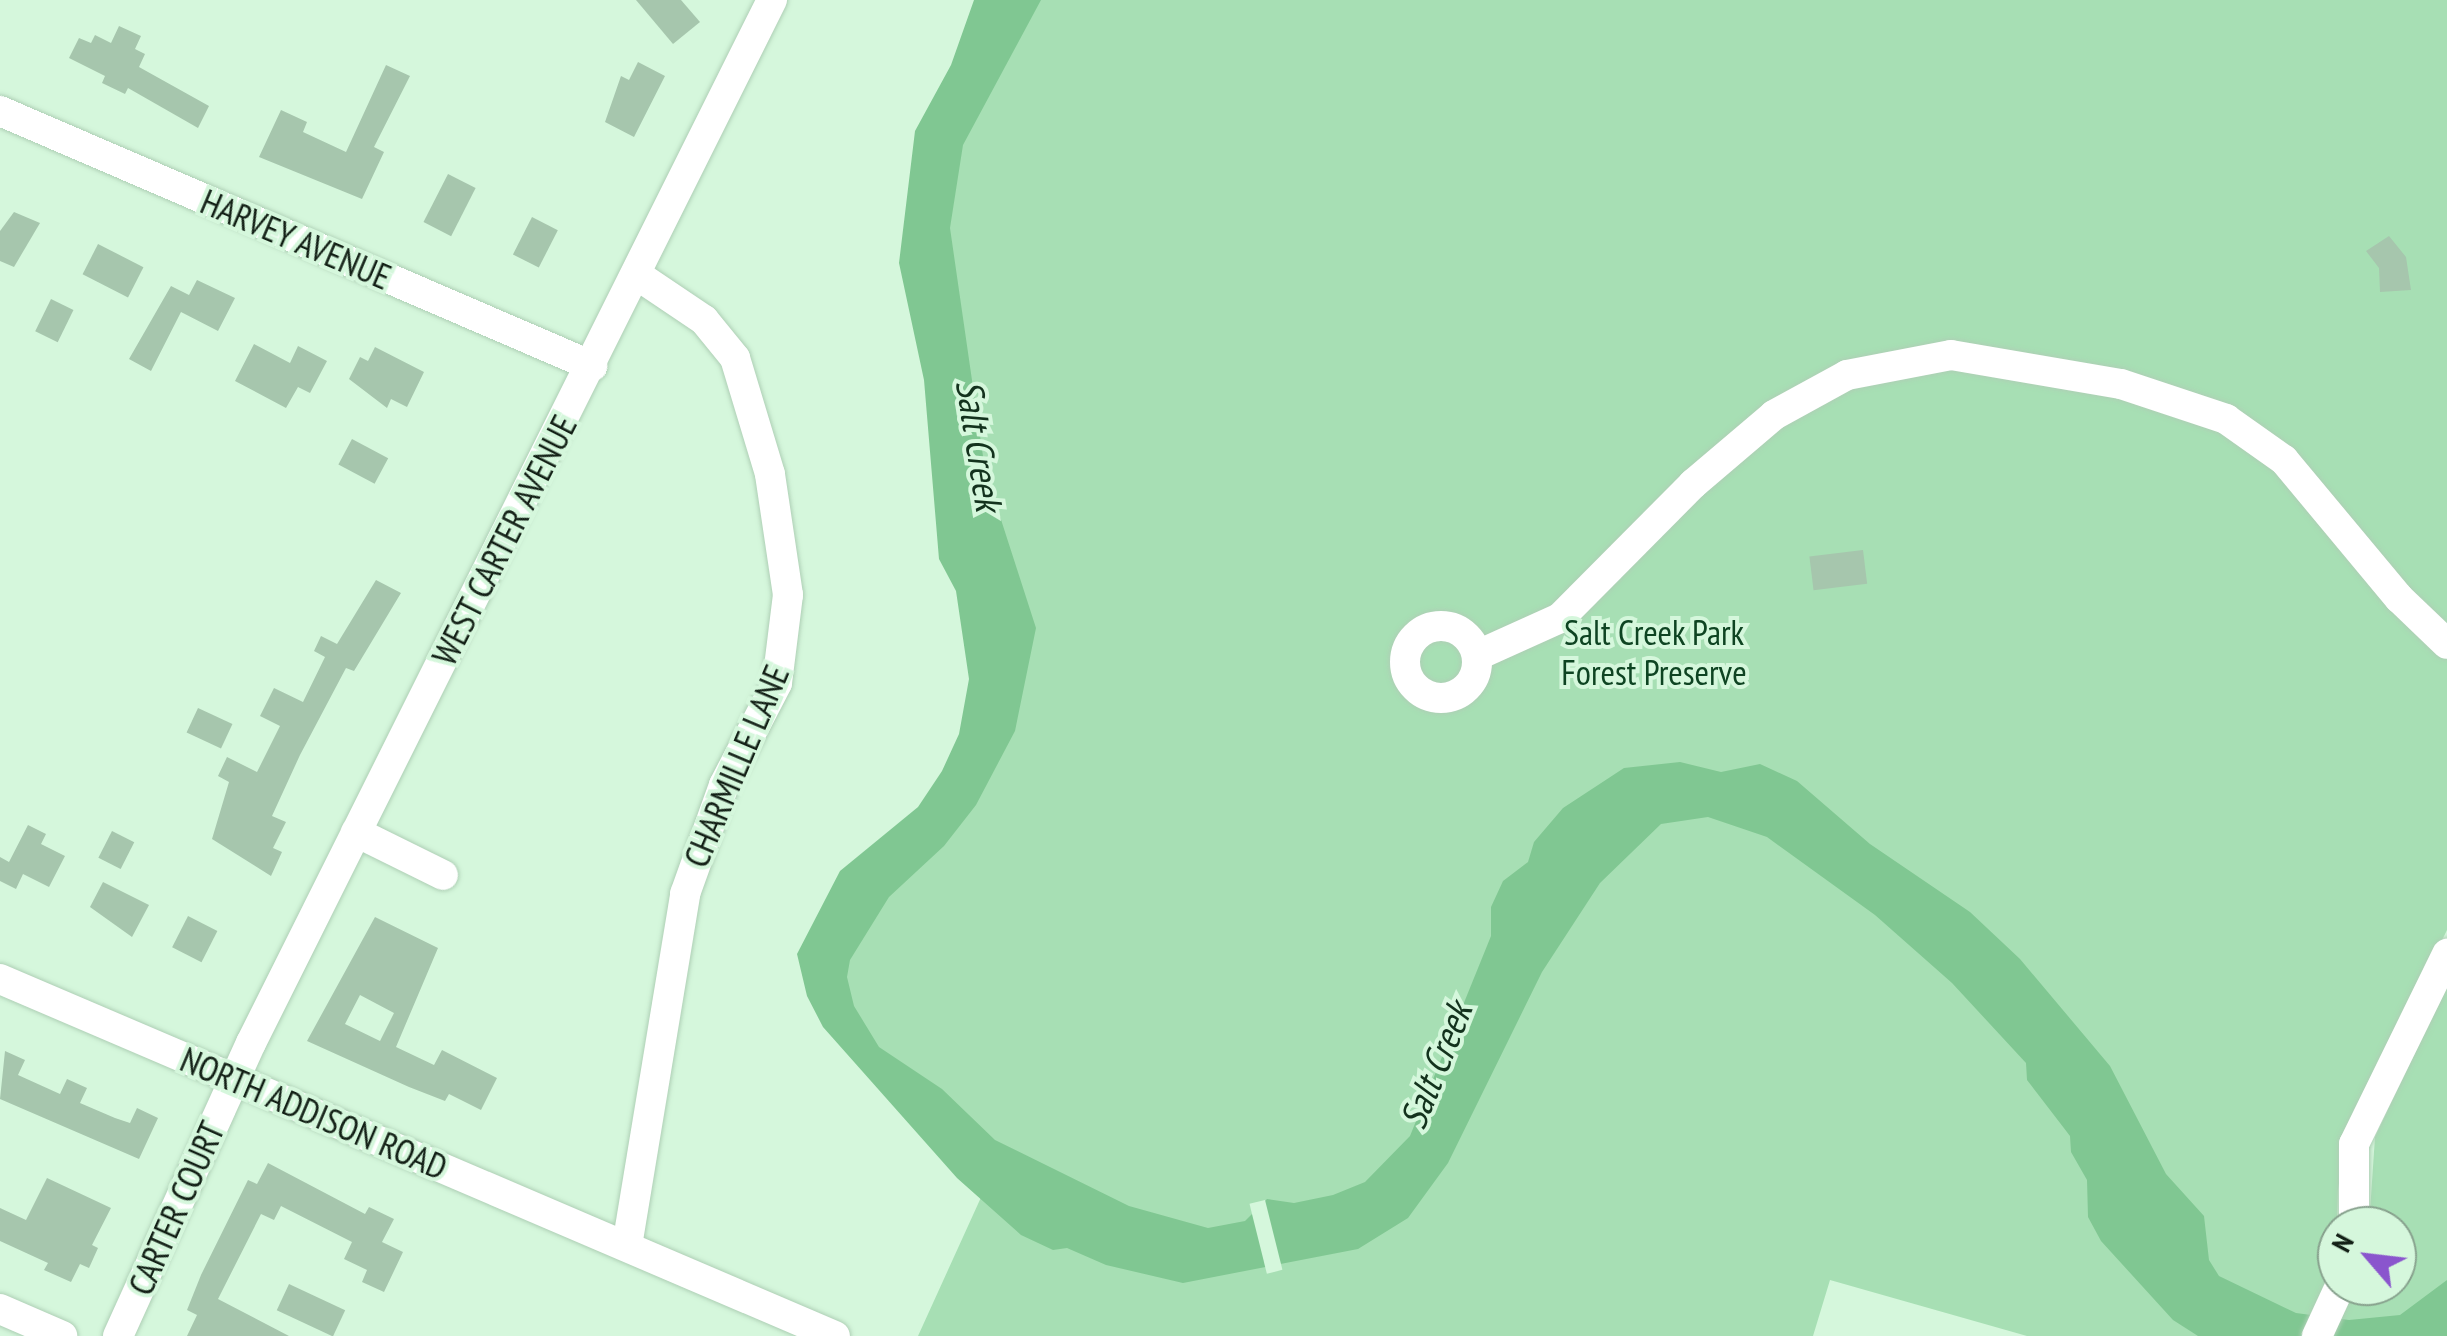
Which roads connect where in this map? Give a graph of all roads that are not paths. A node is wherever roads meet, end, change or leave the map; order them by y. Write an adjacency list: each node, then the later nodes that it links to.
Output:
1 (772, 0): 3 (street, WEST CARTER AVENUE)
2 (0, 111): 4 (street, HARVEY AVENUE)
3 (637, 275): 4 (street, WEST CARTER AVENUE); 13 (street, CHARMILLE LANE)
4 (592, 366): 7 (street, WEST CARTER AVENUE)
5 (2447, 644): 6 (street)
6 (1478, 655)
7 (356, 832): 8 (street); 11 (street, WEST CARTER AVENUE)
8 (443, 875)
9 (2447, 954): 12 (street)
10 (0, 979): 11 (street, NORTH ADDISON ROAD)
11 (234, 1080): 13 (street, NORTH ADDISON ROAD); 17 (street, CARTER COURT)
12 (2354, 1206)
13 (628, 1246): 18 (street, NORTH ADDISON ROAD)
14 (2331, 1306): 19 (street)
15 (0, 1310): 16 (street)
16 (62, 1336)
17 (118, 1336)
18 (835, 1336)
19 (2317, 1336)

